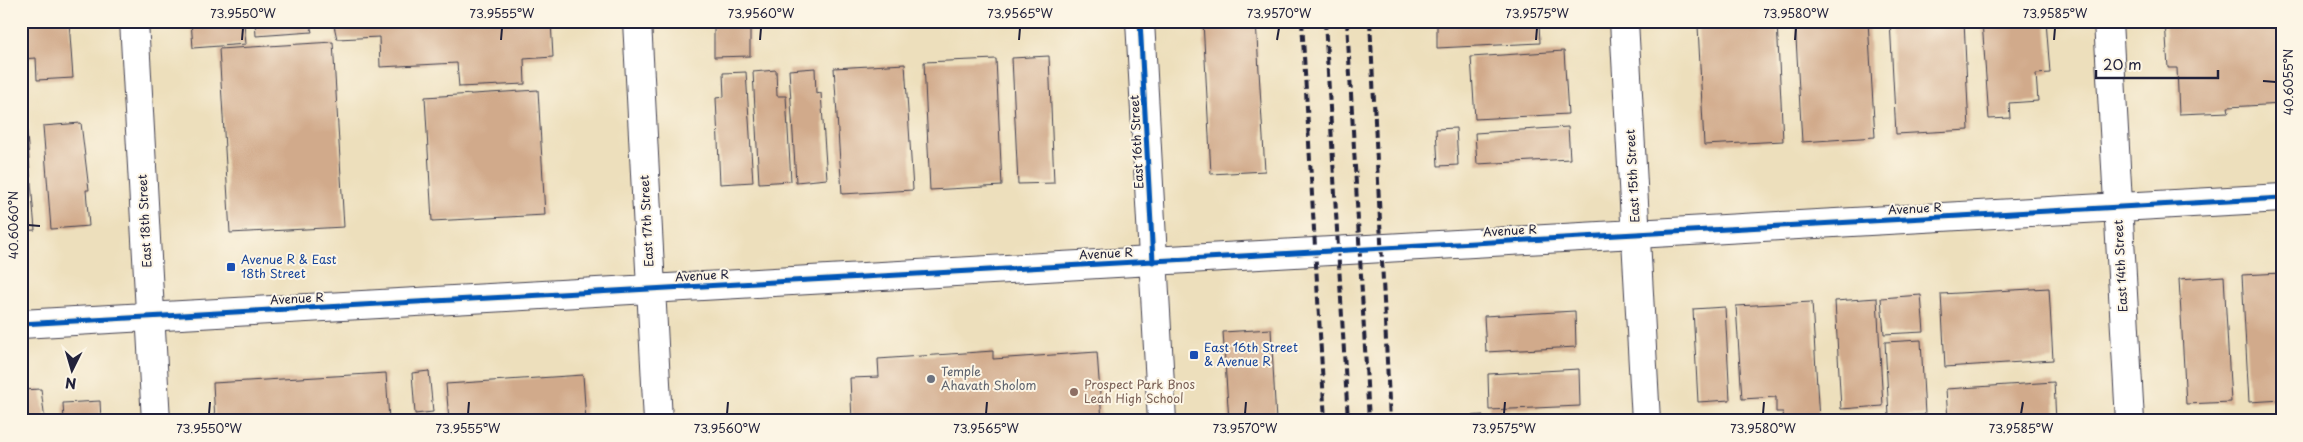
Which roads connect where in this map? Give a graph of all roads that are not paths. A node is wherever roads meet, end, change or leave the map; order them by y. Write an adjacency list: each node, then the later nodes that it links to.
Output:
1 (134, 21): 11 (street, East 18th Street)
2 (637, 21): 10 (street, East 17th Street)
3 (1140, 21): 9 (street, East 16th Street)
4 (1624, 21): 8 (street, East 15th Street)
5 (2108, 21): 7 (street, East 14th Street)
6 (2282, 198): 7 (street, Avenue R)
7 (2118, 207): 8 (street, Avenue R); 17 (street, East 14th Street)
8 (1636, 234): 9 (street, Avenue R); 16 (street, East 15th Street)
9 (1154, 262): 10 (street, Avenue R); 15 (street, East 16th Street)
10 (651, 289): 11 (street, Avenue R); 14 (street, East 17th Street)
11 (150, 317): 12 (street, Avenue R); 13 (street, East 18th Street)
12 (21, 324)
13 (156, 421)
14 (658, 421)
15 (1162, 421)
16 (1646, 421)
17 (2130, 421)

